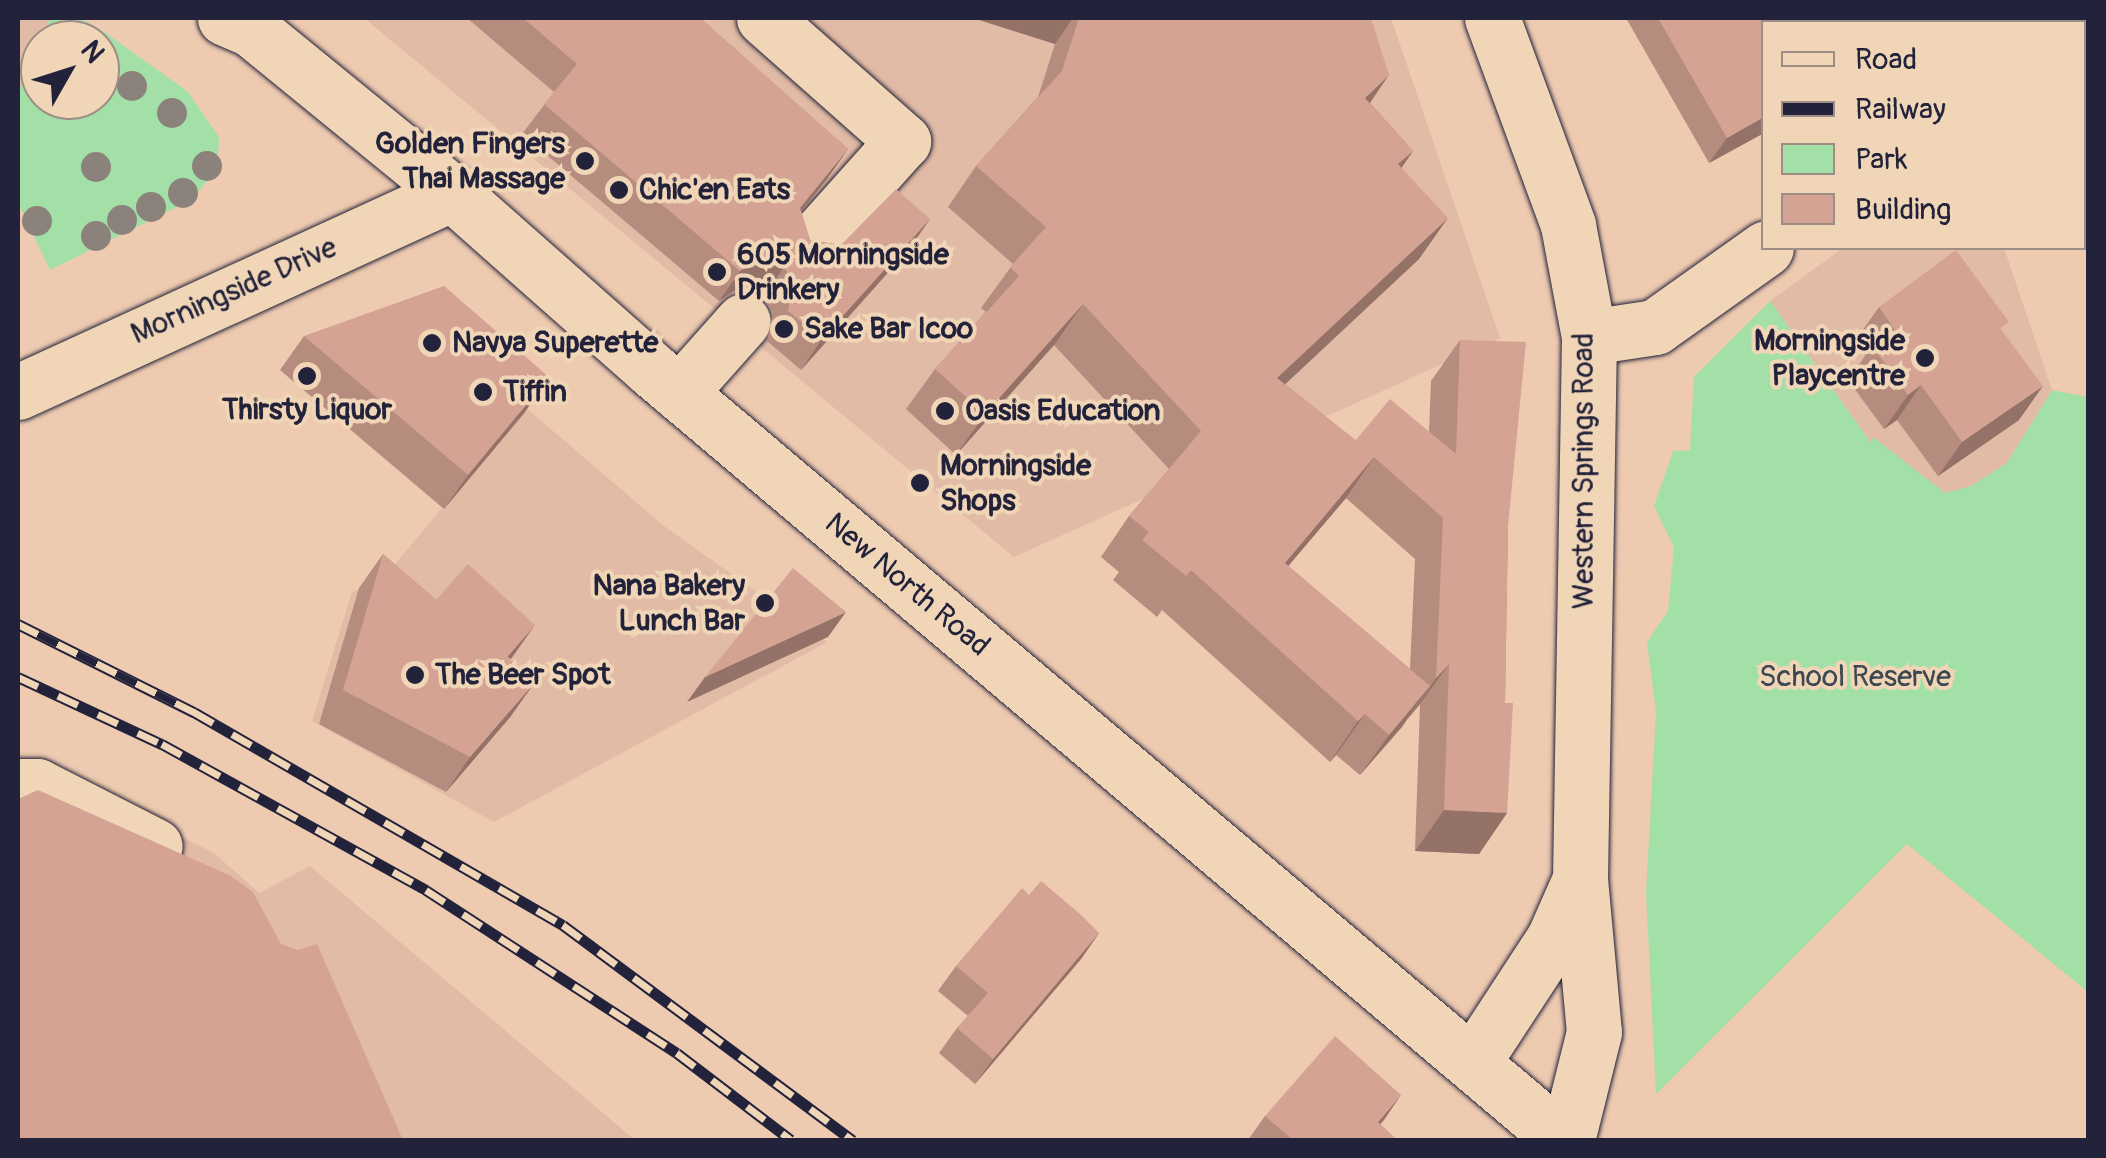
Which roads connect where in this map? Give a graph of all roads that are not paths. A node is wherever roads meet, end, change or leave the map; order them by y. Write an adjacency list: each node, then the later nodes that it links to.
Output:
1 (764, 18): 5 (main road)
2 (1492, 18): 8 (main road, Western Springs Road)
3 (240, 21): 4 (main road, New North Road)
4 (452, 193): 9 (main road, Morningside Drive); 10 (main road, New North Road)
5 (809, 246)
6 (1763, 250): 8 (main road)
7 (743, 321): 10 (main road)
8 (1588, 336): 13 (main road, Western Springs Road)
9 (18, 392)
10 (680, 393): 14 (main road, New North Road)
11 (18, 786): 12 (main road)
12 (202, 874)
13 (1580, 879): 14 (main road, Western Springs Road); 15 (main road, Western Springs Road)
14 (1473, 1062): 15 (main road, New North Road)
15 (1565, 1140)

